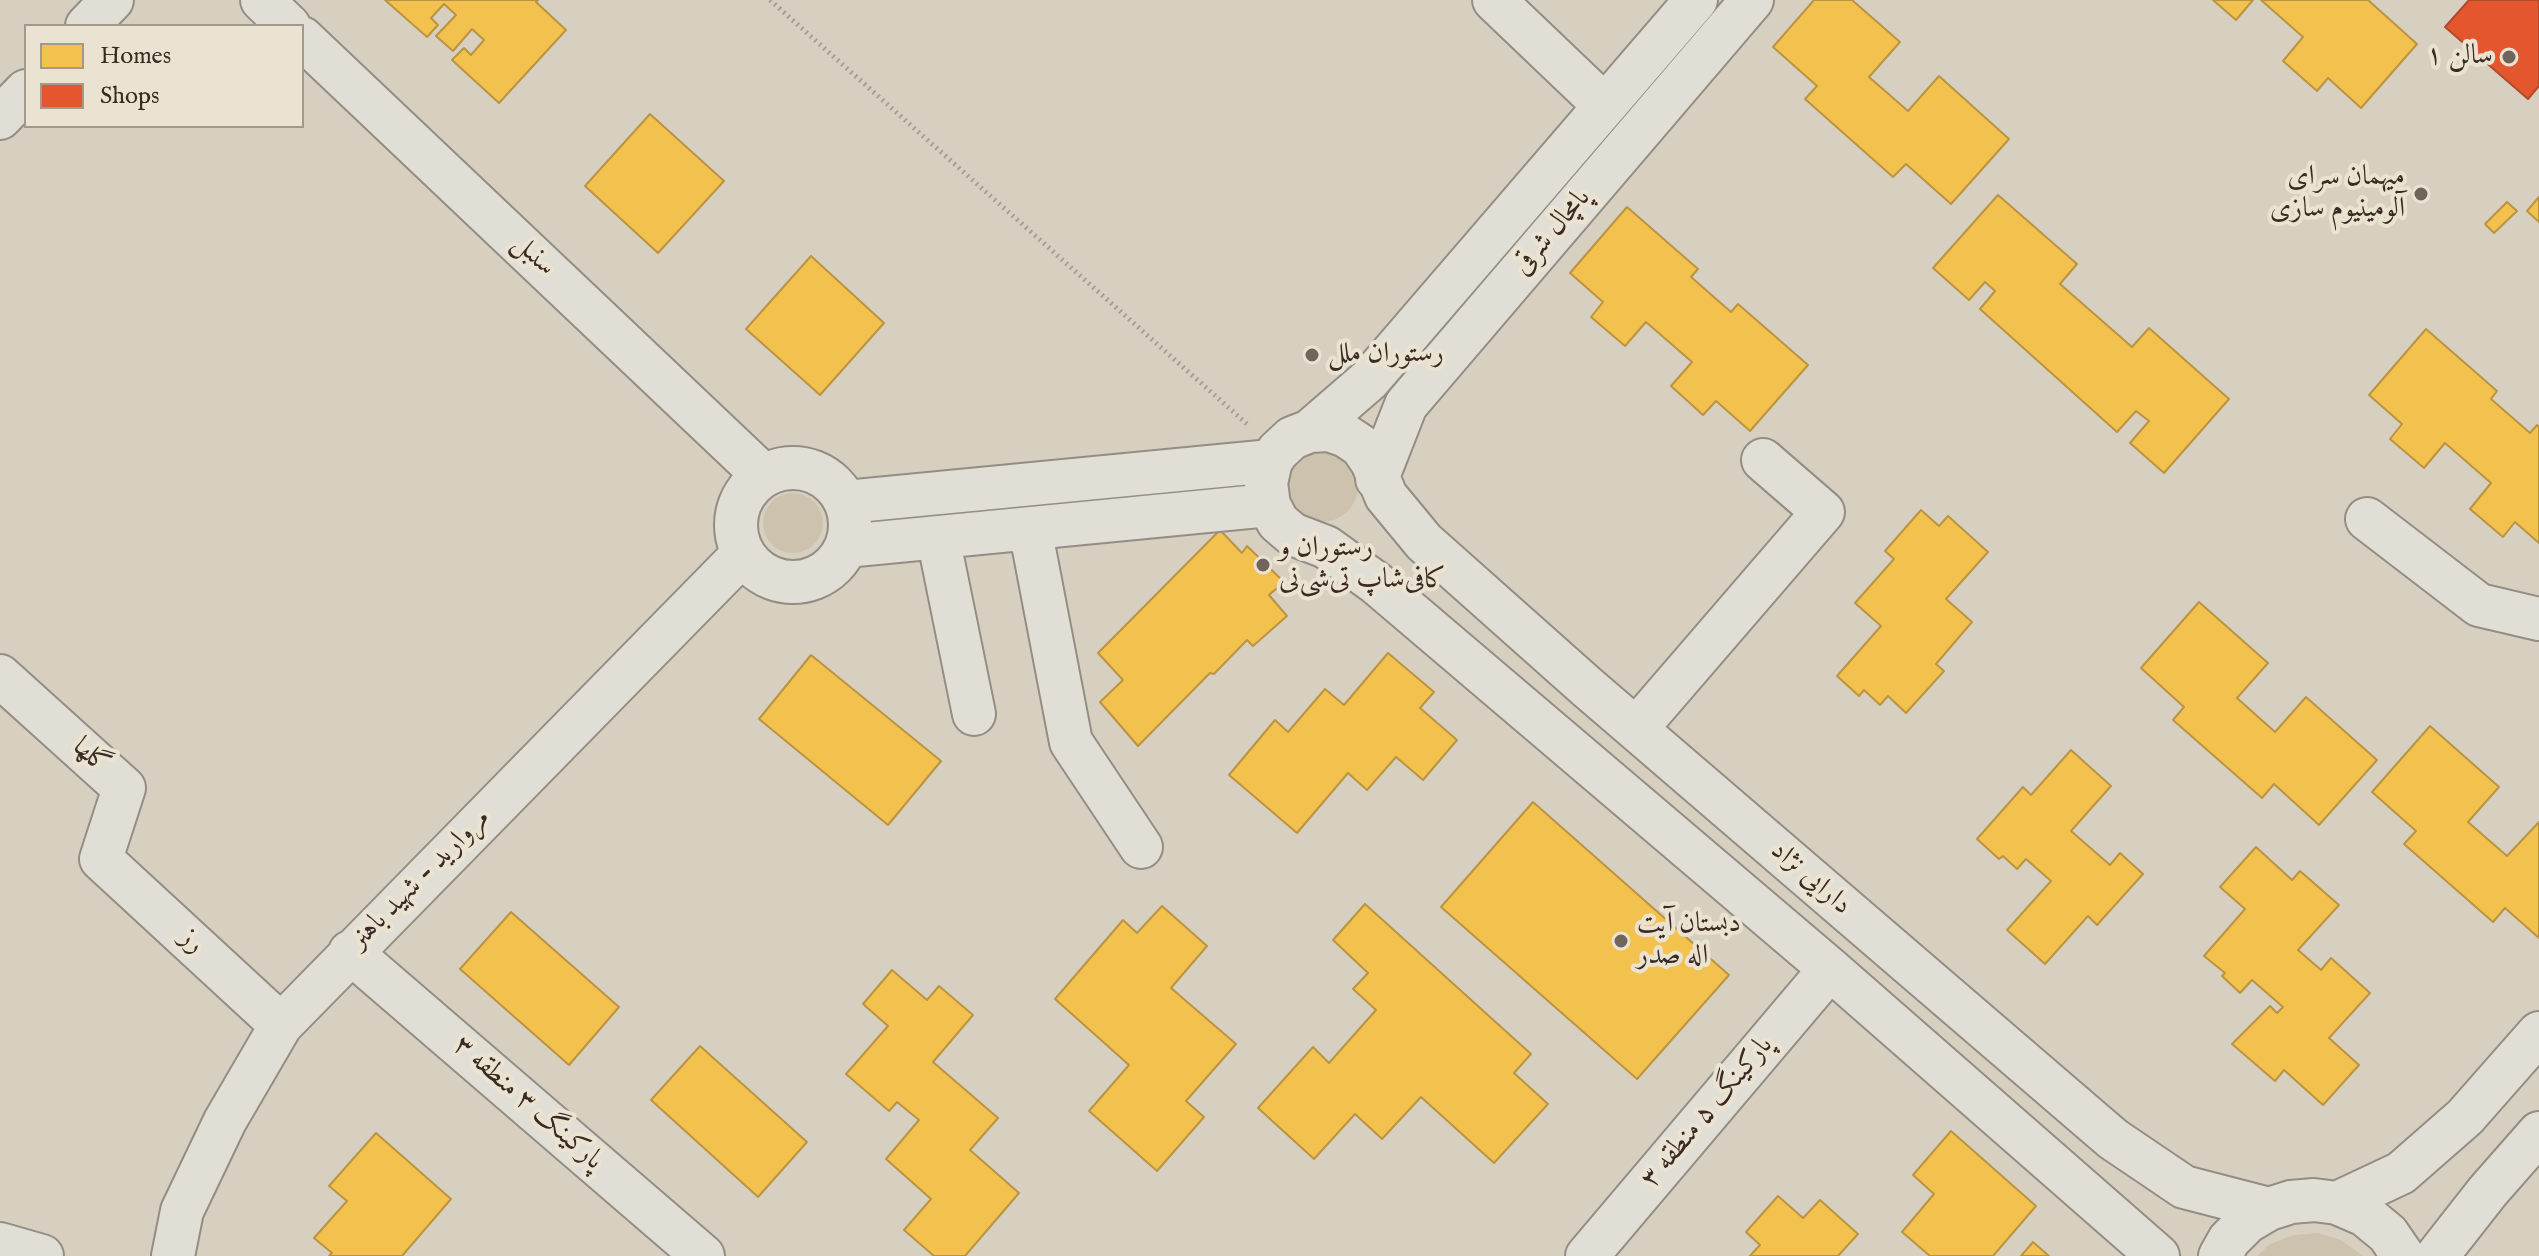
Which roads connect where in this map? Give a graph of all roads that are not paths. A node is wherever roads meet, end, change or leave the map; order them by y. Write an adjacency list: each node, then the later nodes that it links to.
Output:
1 (112, 0): 6 (street)
2 (262, 0): 7 (street)
3 (1494, 0): 10 (street)
4 (1696, 0): 10 (street, پامچال شرقی)
5 (1752, 0): 15 (street, پامچال شرقی)
6 (89, 24)
7 (287, 24)
8 (304, 40): 14 (street, سنبل)
9 (24, 93): 11 (street)
10 (1605, 106): 12 (street, پامچال شرقی)
11 (0, 118)
12 (1286, 448): 15 (street, دارایی نژاد); 16 (street, دارایی نژاد); 17 (street)
13 (1763, 460): 26 (street)
14 (763, 475): 16 (street); 22 (street)
15 (1382, 488): 26 (street, دارایی نژاد)
16 (846, 502): 21 (street)
17 (1269, 505): 19 (street); 30 (street, دارایی نژاد)
18 (2367, 519): 23 (street)
19 (1030, 528): 20 (street); 27 (street)
20 (938, 537): 21 (street); 25 (street)
21 (846, 546): 22 (street)
22 (743, 554): 29 (street, مروارید - شهید باهنر)
23 (2539, 619)
24 (0, 676): 28 (street, گلها)
25 (974, 714)
26 (1636, 729): 35 (street, دارایی نژاد)
27 (1141, 847)
28 (101, 859): 31 (street, رز)
29 (350, 952): 31 (street, مروارید - شهید باهنر); 39 (street, پارکینگ ۳ منطقه ۳)
30 (1830, 969): 40 (street, پارکینگ ۵ منطقه ۳); 41 (street, دارایی نژاد)
31 (281, 1025): 38 (street, مروارید - شهید باهنر)
32 (2539, 1033): 34 (street)
33 (2539, 1133): 44 (street)
34 (2337, 1203): 35 (street); 43 (street)
35 (2269, 1209): 42 (street)
36 (0, 1244): 37 (street)
37 (42, 1256)
38 (173, 1256)
39 (703, 1256)
40 (1587, 1256)
41 (2158, 1256)
42 (2220, 1256)
43 (2403, 1256)
44 (2437, 1256)

